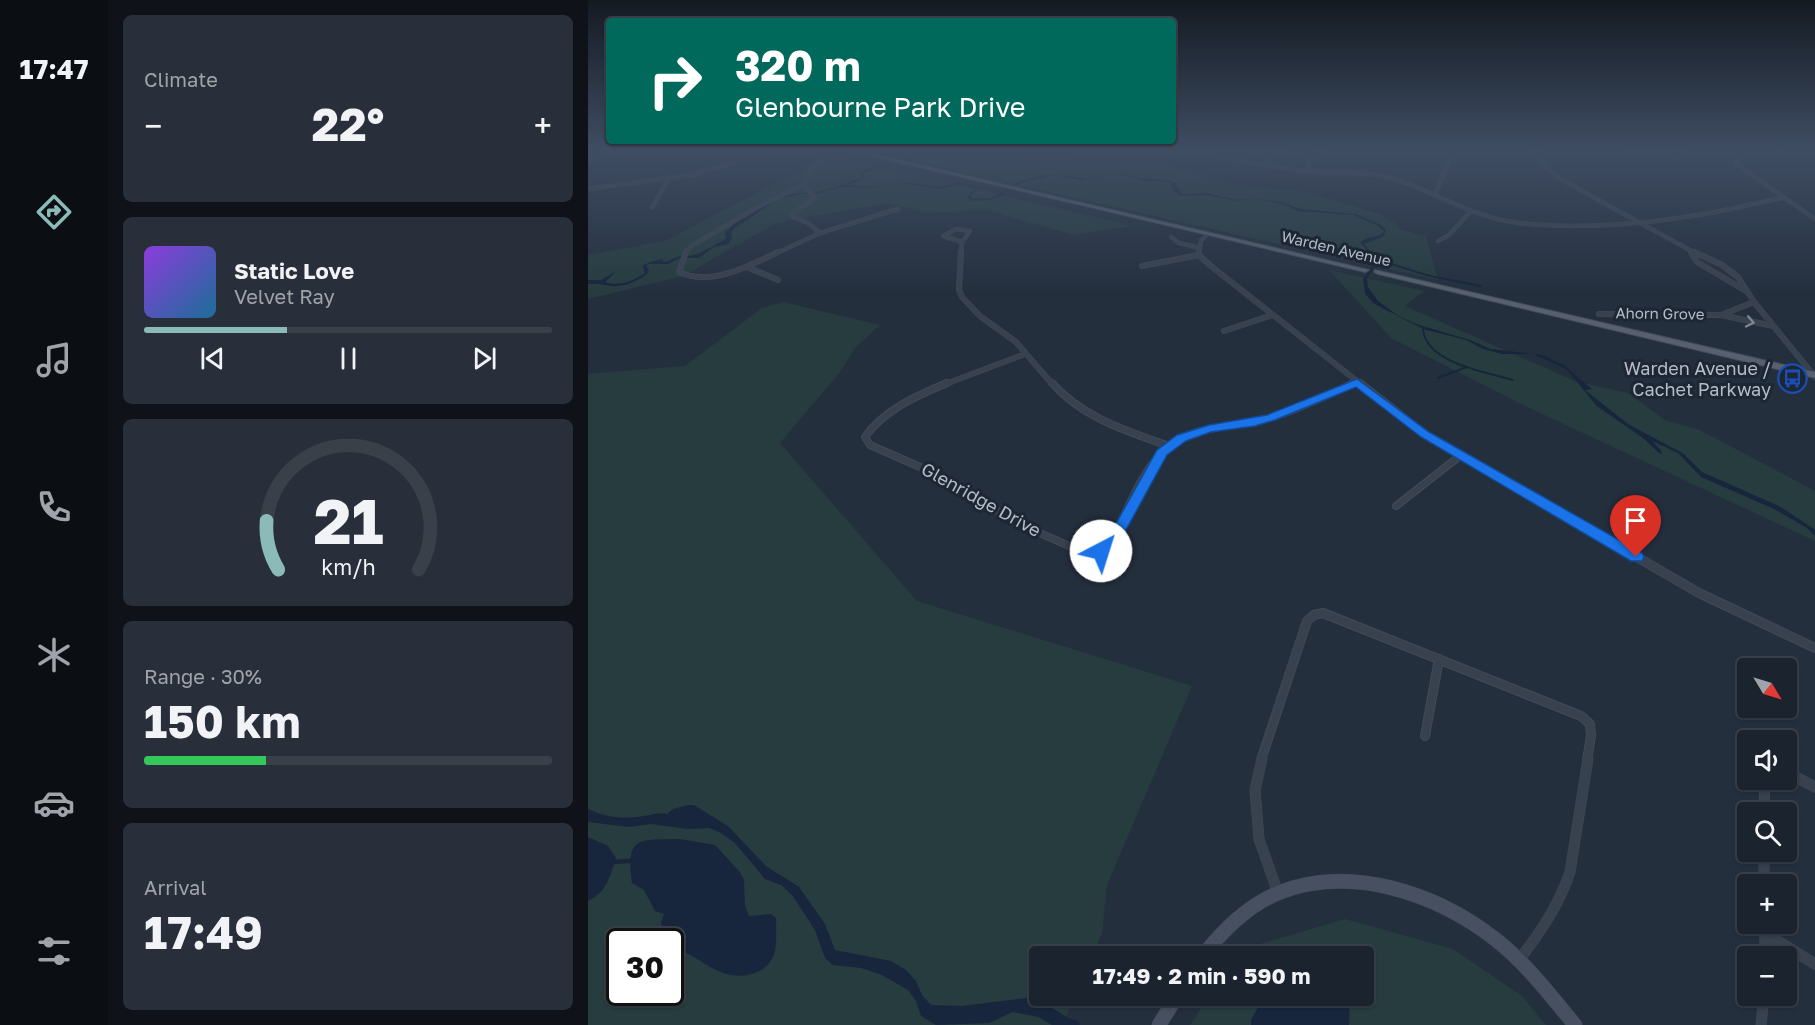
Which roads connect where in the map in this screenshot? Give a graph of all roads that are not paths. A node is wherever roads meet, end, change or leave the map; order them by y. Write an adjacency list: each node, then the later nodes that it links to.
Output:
1 (658, 198): 8 (street)
2 (777, 198): 22 (street)
3 (813, 198): 13 (street)
4 (1056, 198): 14 (main road, Warden Avenue)
5 (1443, 198): 10 (street)
6 (1595, 198): 12 (street)
7 (1784, 198): 11 (street); 12 (street)
8 (652, 208)
9 (898, 208): 13 (street)
10 (1471, 211): 12 (street); 16 (street)
11 (1815, 219)
12 (1640, 222): 19 (street)
13 (820, 233): 22 (street)
14 (1208, 233): 18 (street); 23 (main road, Warden Avenue)
15 (1171, 237): 18 (street)
16 (1438, 241)
17 (962, 242): 17 (street); 33 (street)
18 (1200, 248): 20 (street)
19 (1689, 250): 26 (street); 26 (street)
20 (1199, 255): 21 (street); 29 (street)
21 (1142, 266)
22 (747, 267): 25 (street)
23 (1365, 270): 24 (street, Warden Avenue)
24 (1378, 272): 34 (main road, Warden Avenue)
25 (778, 280)
26 (1748, 292): 27 (street)
27 (1754, 302): 30 (street, Ahorn Grove); 31 (street)
28 (1599, 314): 30 (street, Ahorn Grove)
29 (1272, 315): 32 (street); 35 (street)
30 (1721, 315): 31 (street, Ahorn Grove, one-way to 31)
31 (1773, 327): 34 (street)
32 (1224, 331)
33 (1025, 354): 36 (street); 36 (street, Glenridge Drive)
34 (1814, 376)
35 (1357, 382): 36 (street, Glenridge Drive); 37 (street)
36 (1169, 446)
37 (1461, 455): 38 (street); 39 (street)
38 (1396, 506)
39 (1815, 648)
40 (1438, 659): 41 (street); 44 (street); 47 (street)
41 (1425, 736)
42 (1797, 778): 43 (street)
43 (1815, 787)
44 (1278, 893): 46 (street); 47 (street)
45 (1773, 934): 48 (street)
46 (1211, 946)
47 (1519, 960): 52 (street)
48 (1815, 964)
49 (1171, 1006): 51 (street)
50 (1763, 1006): 53 (street)
51 (1159, 1025)
52 (1575, 1025)
53 (1761, 1025)

